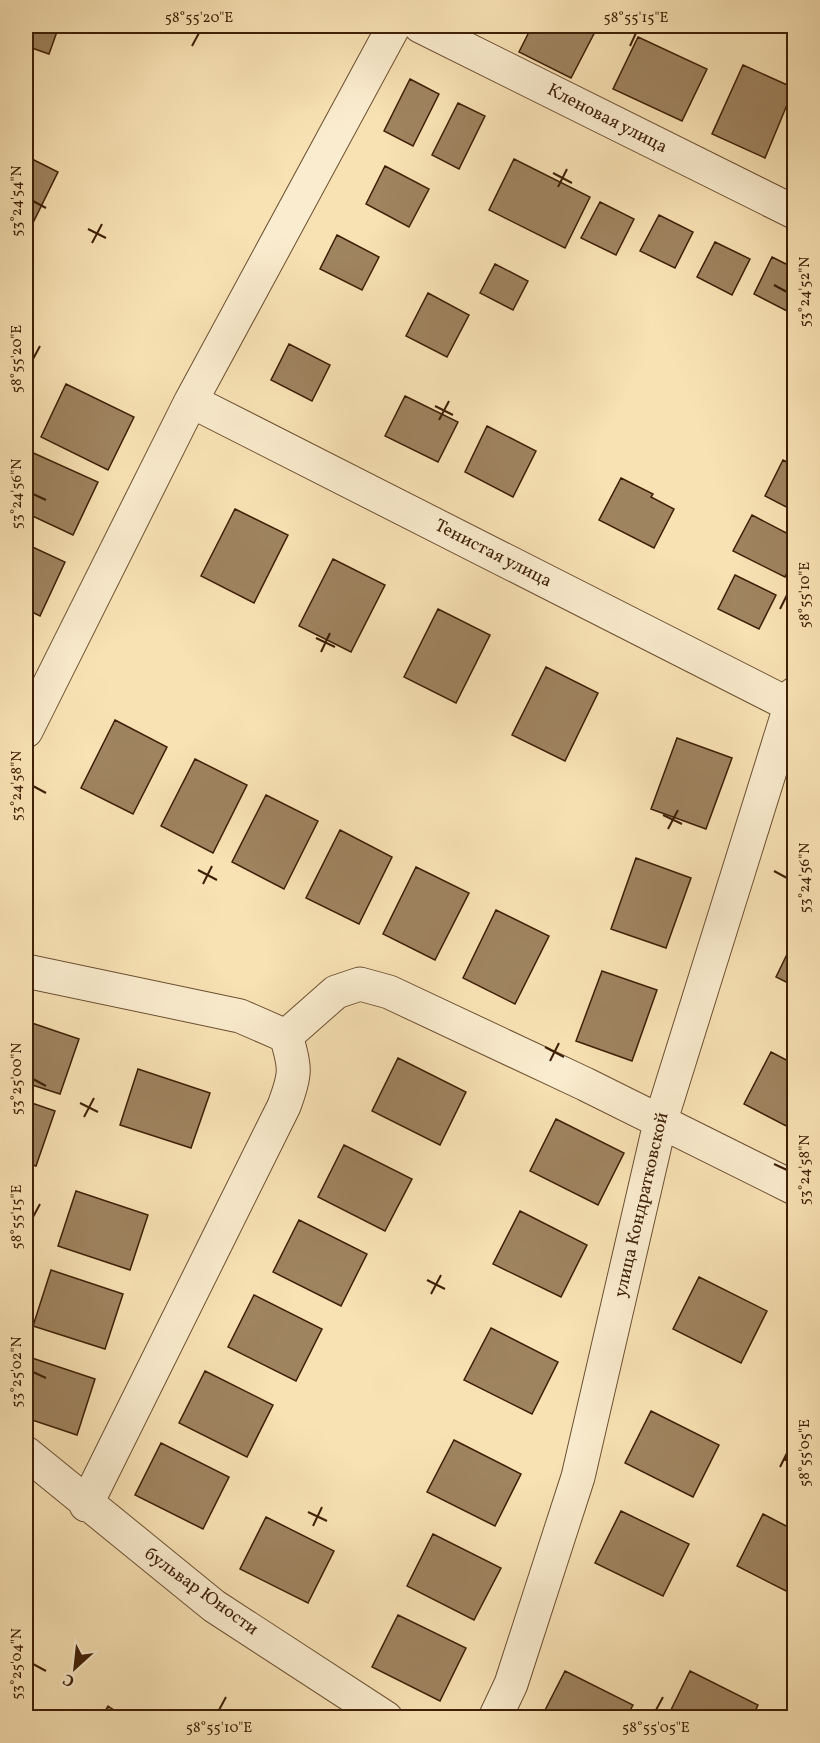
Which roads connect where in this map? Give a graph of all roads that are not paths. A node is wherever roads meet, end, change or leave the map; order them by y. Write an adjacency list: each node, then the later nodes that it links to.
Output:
1 (394, 26): 4 (street)
2 (420, 26): 3 (street, Кленовая улица)
3 (795, 212)
4 (191, 401): 5 (street, Тенистая улица); 6 (street)
5 (793, 702): 9 (street, улица Кондратковской)
6 (26, 730)
7 (26, 971): 8 (street)
8 (286, 1036): 9 (street); 12 (street)
9 (660, 1123): 10 (street); 14 (street, улица Кондратковской)
10 (795, 1188)
11 (26, 1453): 12 (street, бульвар Юности)
12 (87, 1505): 13 (street, бульвар Юности)
13 (386, 1718)
14 (495, 1718)

